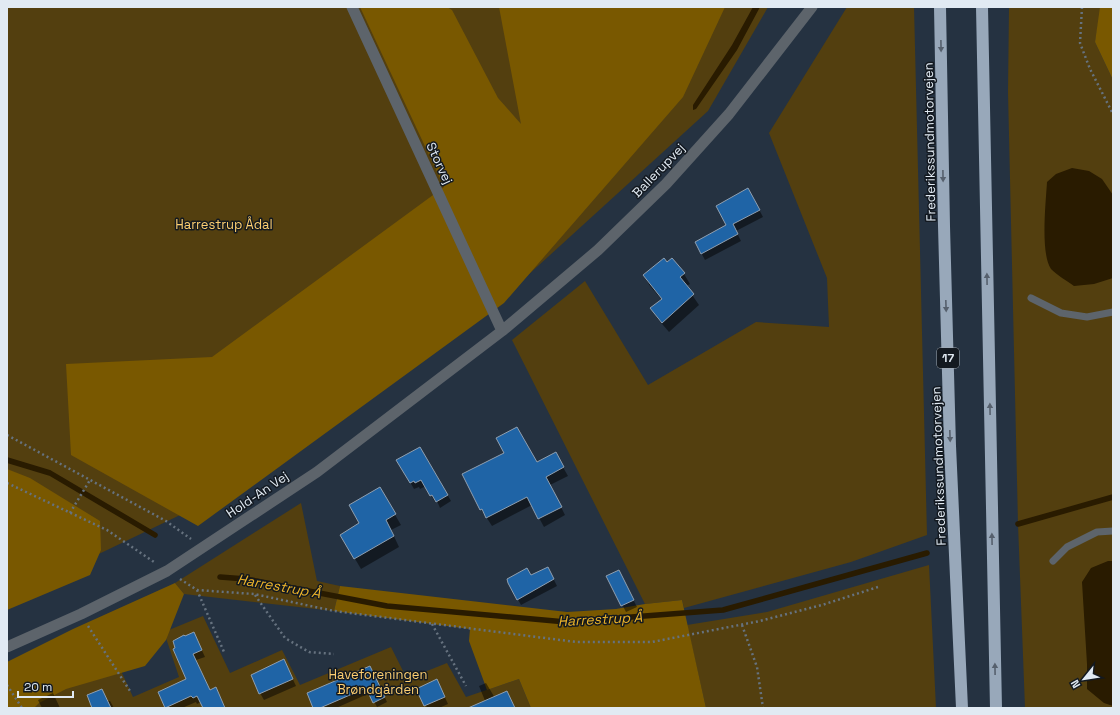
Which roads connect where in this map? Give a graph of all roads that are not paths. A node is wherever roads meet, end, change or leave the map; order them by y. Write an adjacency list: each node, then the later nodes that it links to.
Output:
1 (352, 7): 7 (street, Storvej)
2 (812, 7): 7 (street, Ballerupvej)
3 (940, 7): 11 (highway, Frederikssundmotorvejen / 17, one-way to 11)
4 (982, 7): 12 (highway, one-way to 4)
5 (1031, 298): 6 (lane)
6 (1113, 312)
7 (502, 331): 10 (street, Hold-An Vej)
8 (1113, 531): 9 (lane)
9 (1053, 561)
10 (7, 647)
11 (962, 708)
12 (996, 708)

